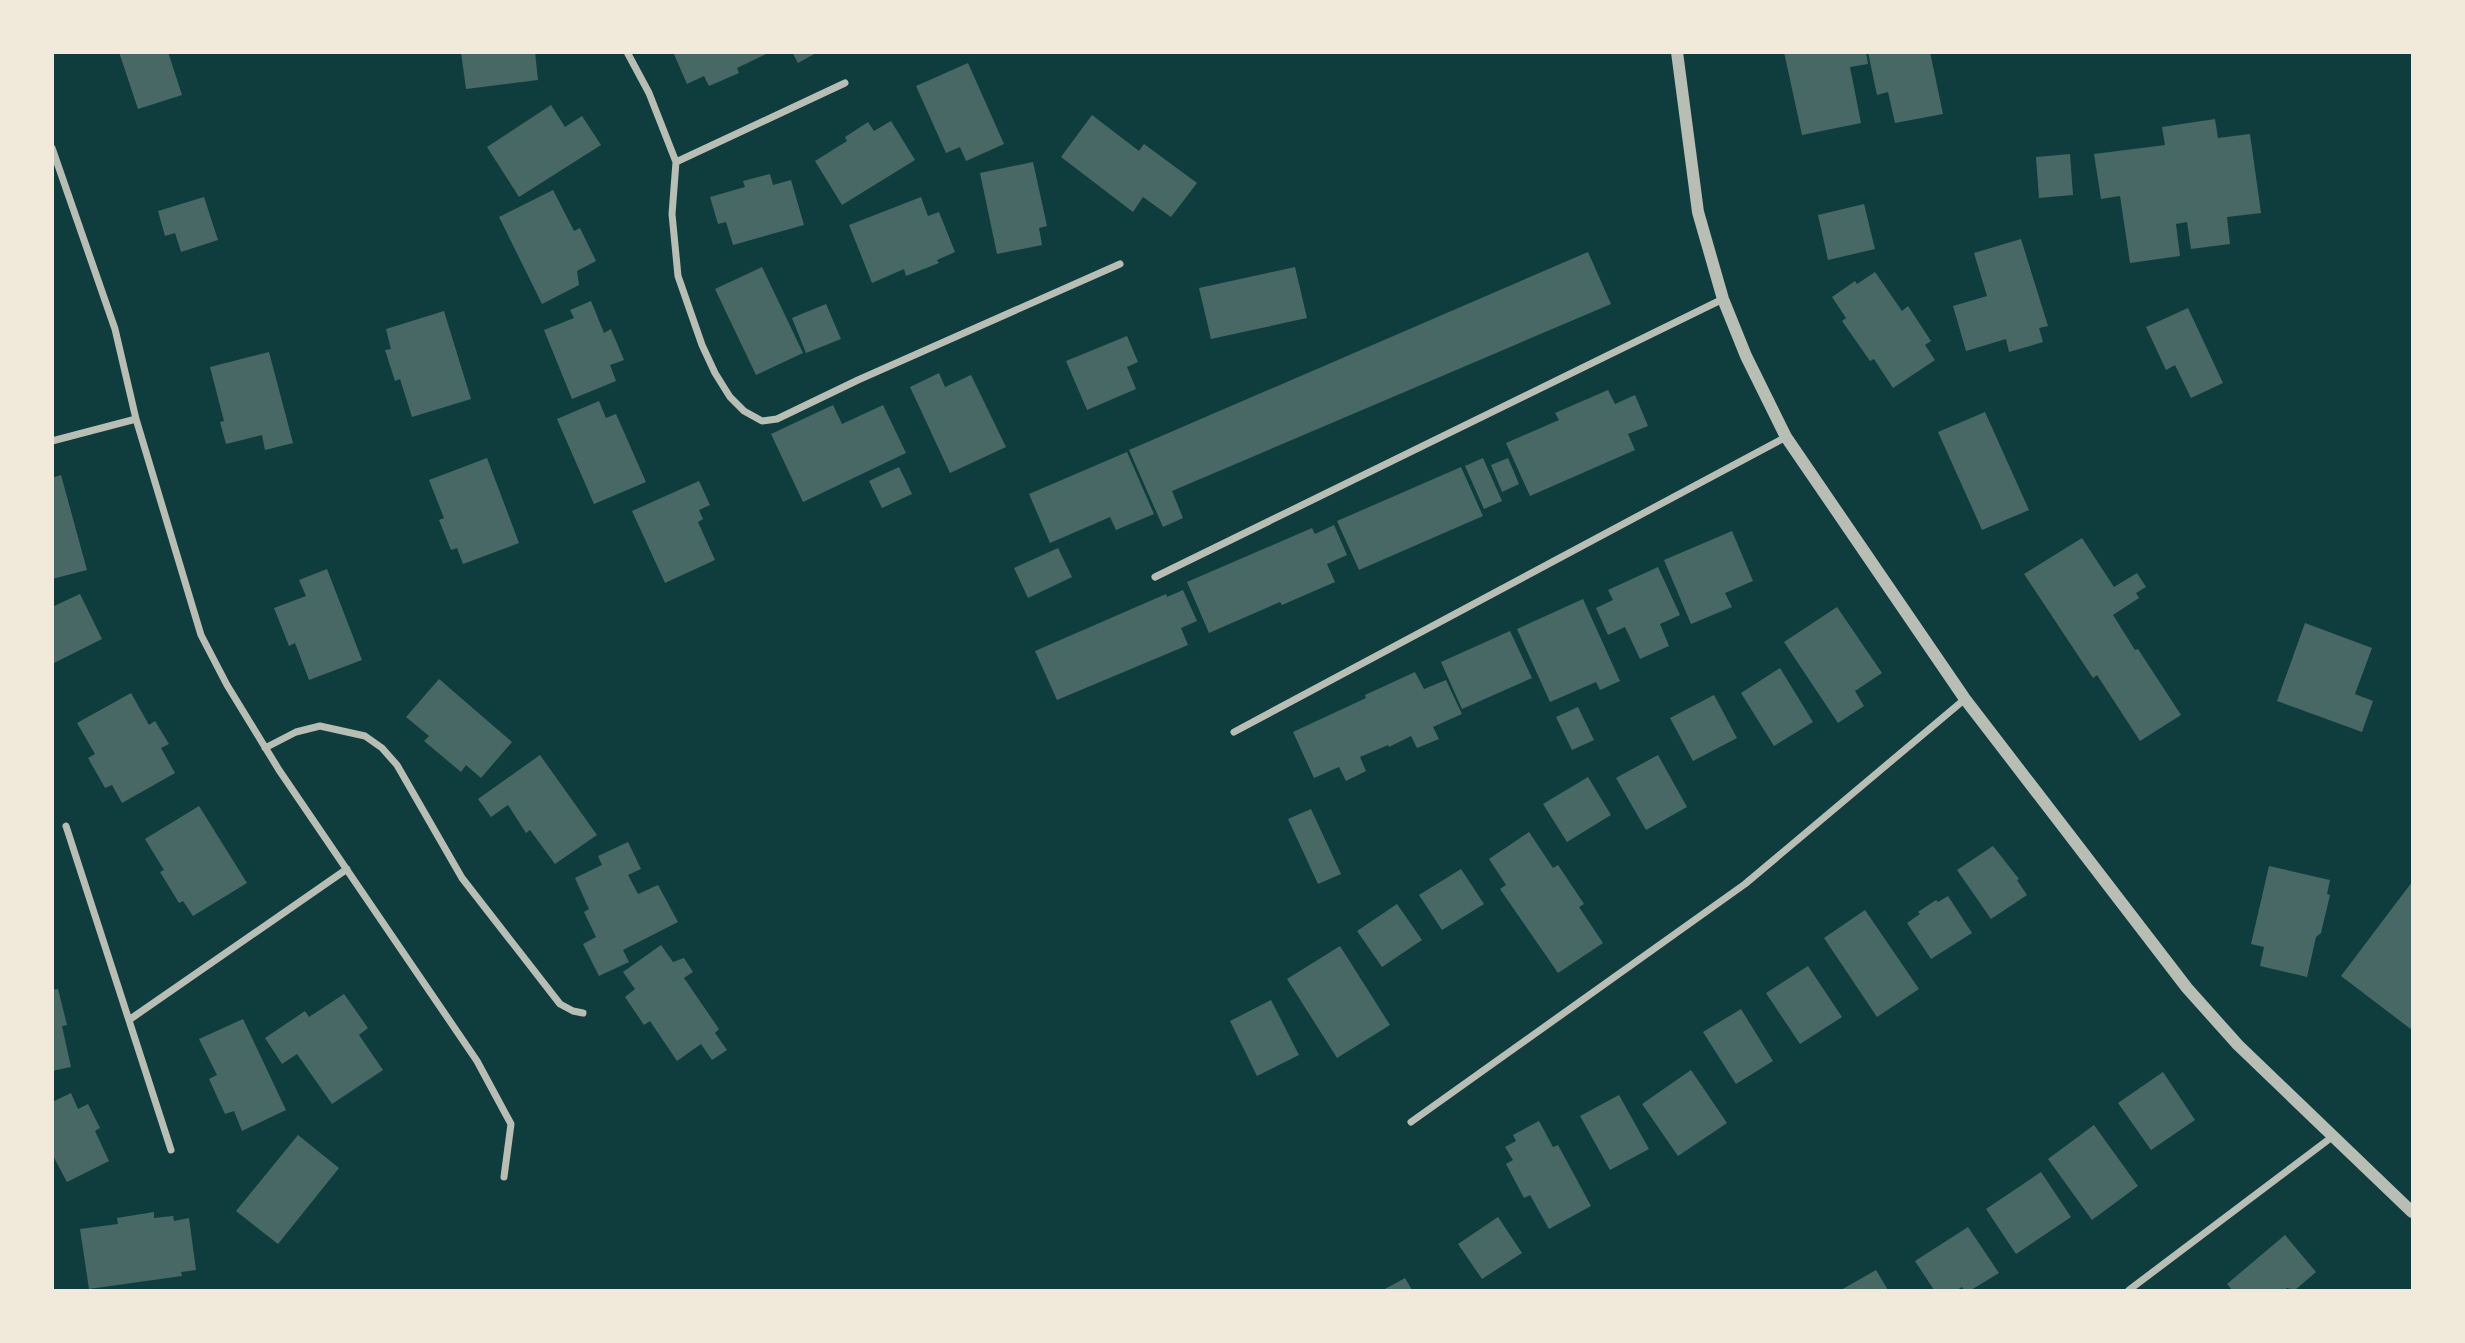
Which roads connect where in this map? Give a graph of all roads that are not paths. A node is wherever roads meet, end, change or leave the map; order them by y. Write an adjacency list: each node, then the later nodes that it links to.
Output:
1 (628, 52): 5 (street)
2 (1677, 52): 7 (street)
3 (845, 83): 5 (street)
4 (52, 148): 8 (street)
5 (676, 162): 6 (street)
6 (1120, 264)
7 (1723, 299): 9 (street); 11 (street)
8 (136, 419): 10 (street); 14 (street)
9 (1786, 437): 12 (street); 13 (street)
10 (52, 441)
11 (1156, 576)
12 (1965, 699): 19 (street); 20 (street)
13 (1234, 732)
14 (265, 748): 16 (street); 17 (street)
15 (66, 825): 18 (street)
16 (347, 869): 18 (street); 22 (street)
17 (583, 1013)
18 (129, 1020): 21 (street)
19 (1411, 1122)
20 (2332, 1137): 23 (street); 24 (street)
21 (171, 1150)
22 (504, 1177)
23 (2413, 1212)
24 (2129, 1290)

